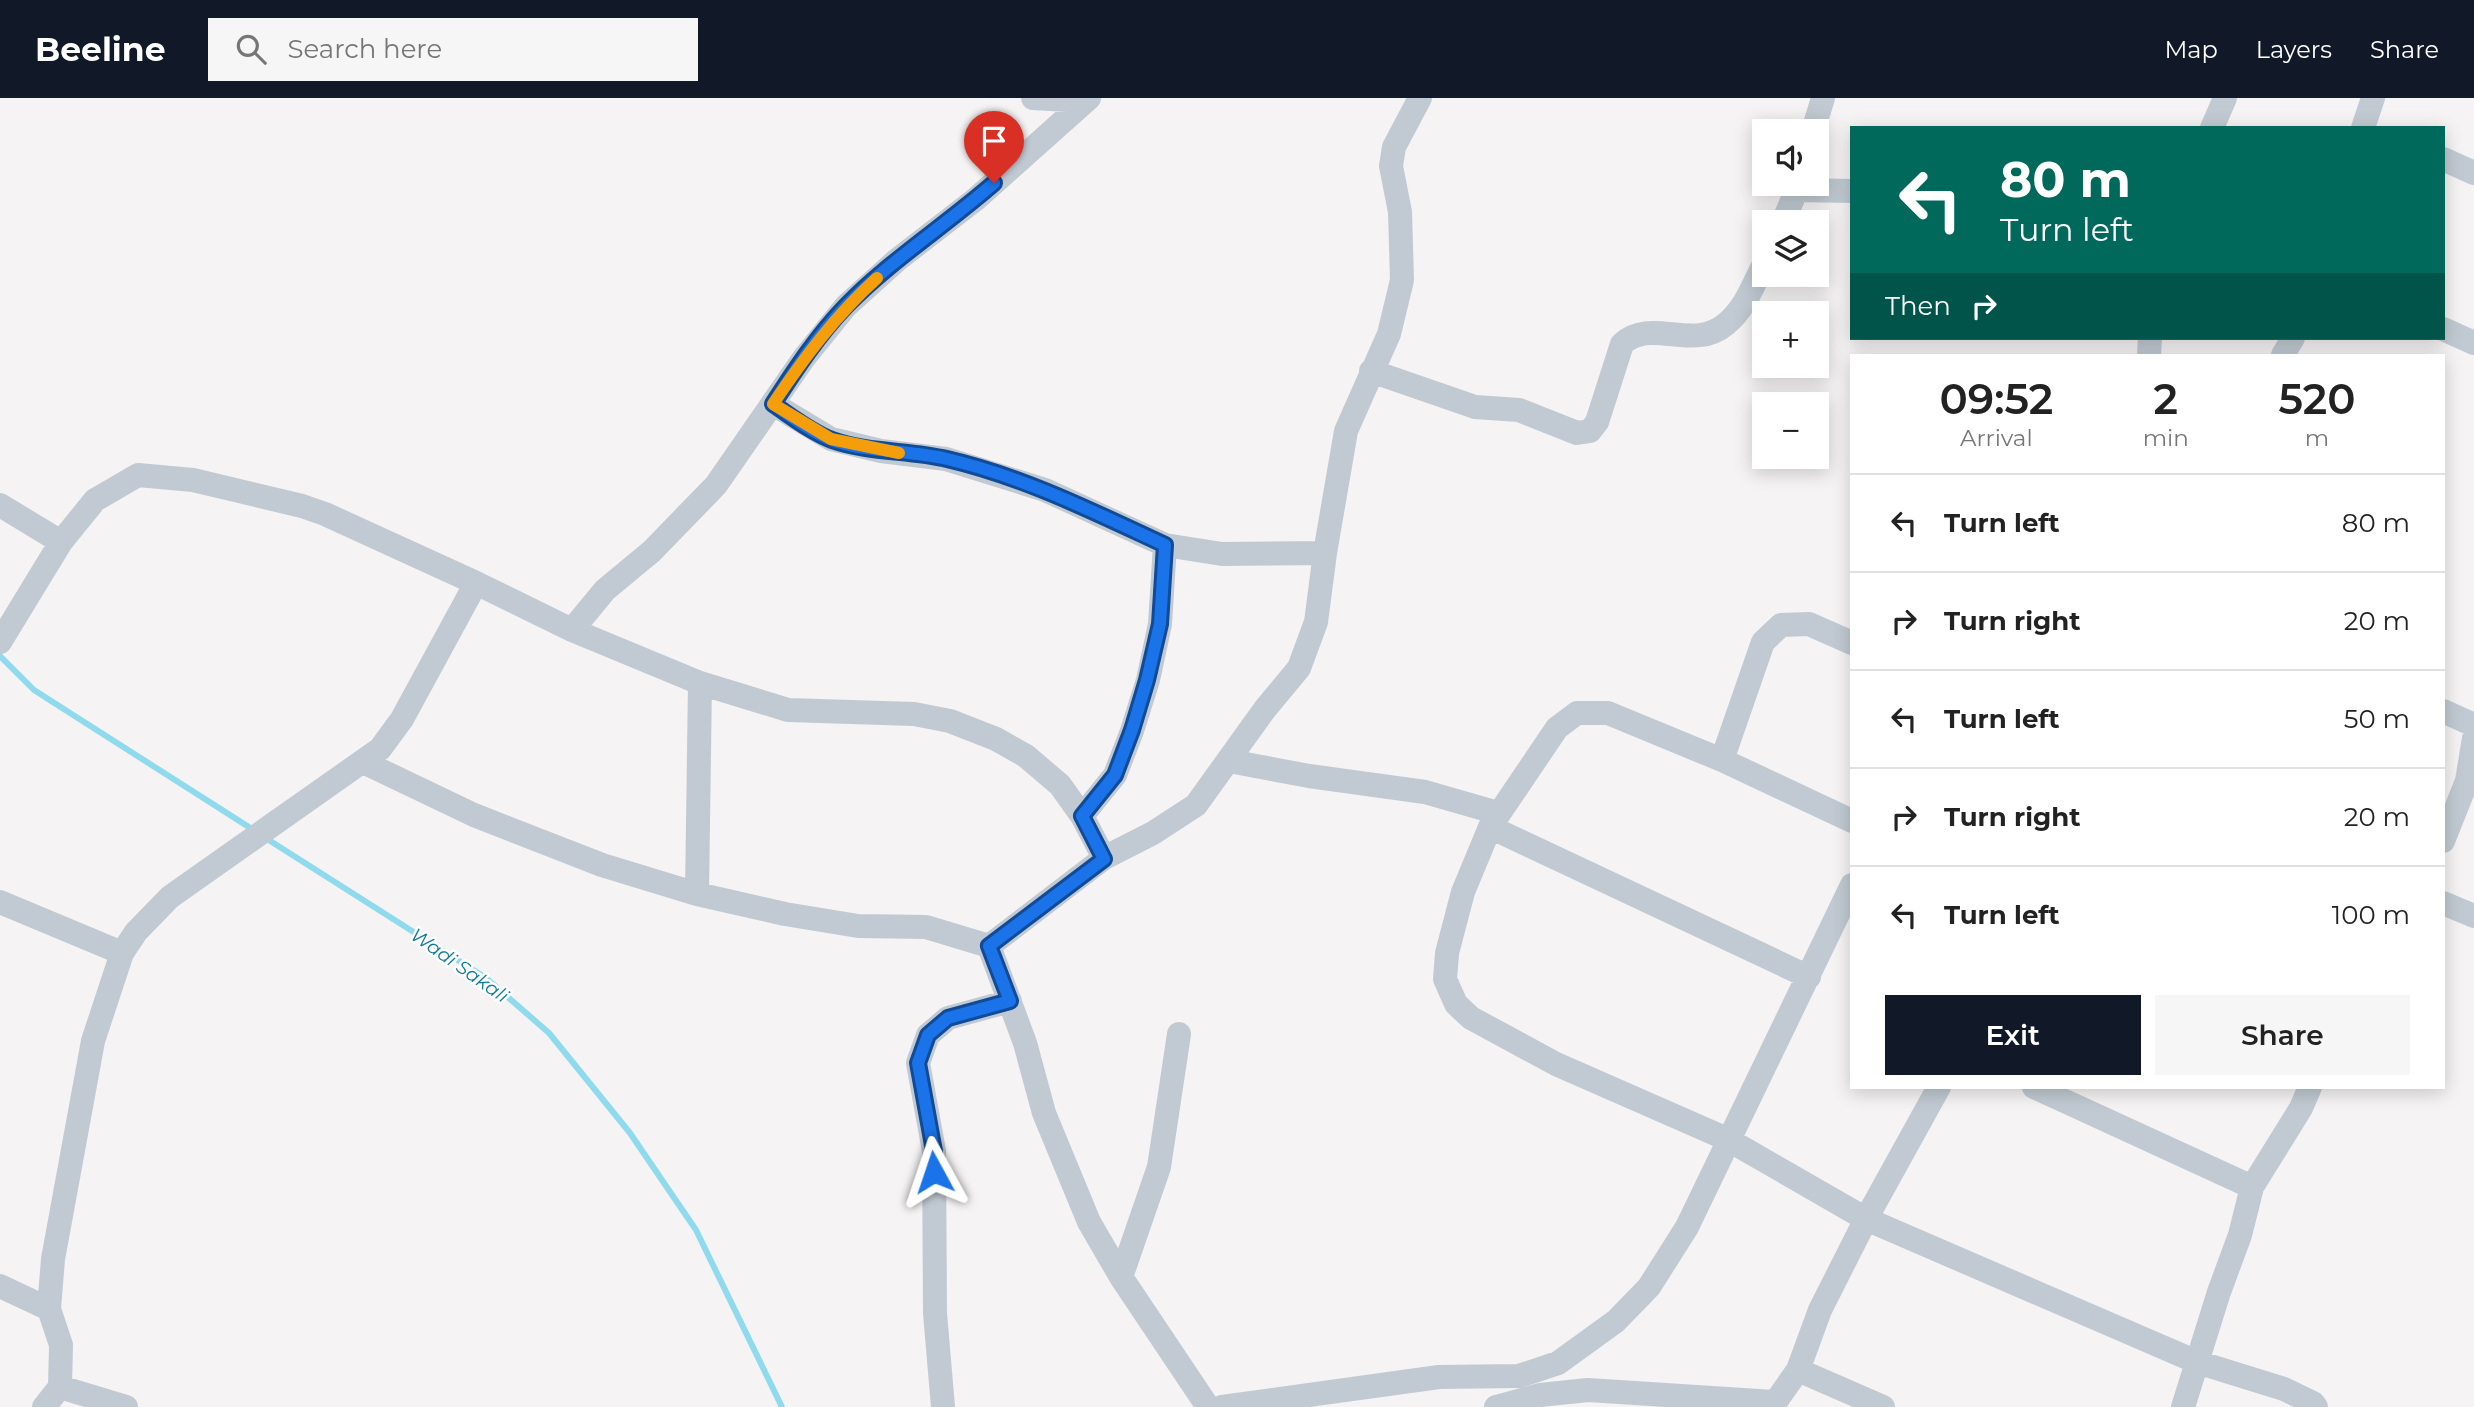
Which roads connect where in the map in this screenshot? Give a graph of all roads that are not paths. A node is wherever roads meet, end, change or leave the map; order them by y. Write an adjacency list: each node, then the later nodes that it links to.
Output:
1 (1033, 98): 6 (street)
2 (1420, 98): 17 (street)
3 (1824, 98): 7 (street)
4 (2225, 98): 8 (street)
5 (2374, 98): 9 (street)
6 (1087, 100): 18 (street)
7 (1817, 119)
8 (2213, 126)
9 (2367, 126)
10 (2445, 160): 11 (street)
11 (2474, 173)
12 (1829, 189): 13 (street)
13 (1850, 191)
14 (1753, 287): 17 (street)
15 (2445, 330): 16 (street)
16 (2474, 343)
17 (1371, 371): 22 (street)
18 (773, 404): 21 (street); 24 (street)
19 (0, 505): 20 (street)
20 (61, 541): 23 (street); 25 (street)
21 (1165, 545): 22 (street); 34 (street)
22 (1325, 554): 32 (street)
23 (476, 583): 24 (street); 33 (street)
24 (572, 631): 27 (street)
25 (0, 642)
26 (1850, 642): 31 (street)
27 (700, 683): 34 (street); 40 (street)
28 (2445, 712): 29 (street)
29 (2474, 725)
30 (2474, 738): 37 (street)
31 (1722, 760): 35 (street); 36 (street)
32 (1229, 761): 35 (street); 38 (street)
33 (363, 762): 40 (street); 45 (street)
34 (1082, 816): 38 (street)
35 (1494, 820): 46 (street); 52 (street)
36 (1850, 820)
37 (2445, 836)
38 (1104, 859): 44 (street)
39 (1850, 889): 46 (street)
40 (698, 894): 44 (street)
41 (0, 902): 45 (street)
42 (2445, 904): 43 (street)
43 (2474, 916)
44 (989, 946): 47 (street)
45 (122, 953): 57 (street)
46 (1808, 977): 52 (street)
47 (1010, 1001): 55 (street); 66 (street)
48 (1179, 1034): 55 (street)
49 (1938, 1089): 54 (street)
50 (2038, 1089): 53 (street)
51 (2309, 1089): 53 (street)
52 (1727, 1139): 54 (street); 60 (street)
53 (2252, 1187): 58 (street)
54 (1866, 1219): 58 (street); 59 (street)
55 (1121, 1277): 67 (street)
56 (0, 1286): 57 (street)
57 (49, 1309): 61 (street)
58 (2197, 1362): 71 (street); 72 (street)
59 (1798, 1370): 63 (street); 70 (street)
60 (1519, 1376): 62 (street); 68 (street)
61 (60, 1387): 64 (street); 65 (street)
62 (1539, 1395): 63 (street); 69 (street)
63 (1773, 1405)
64 (44, 1407)
65 (126, 1407)
66 (943, 1407)
67 (1208, 1407)
68 (1222, 1407)
69 (1496, 1407)
70 (1883, 1407)
71 (2183, 1407)
72 (2316, 1407)

